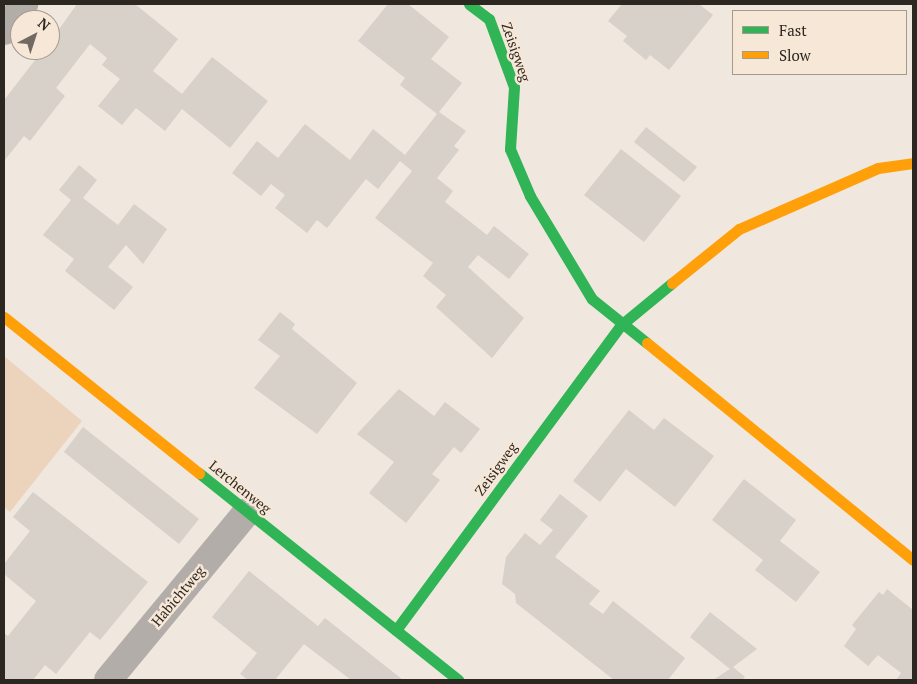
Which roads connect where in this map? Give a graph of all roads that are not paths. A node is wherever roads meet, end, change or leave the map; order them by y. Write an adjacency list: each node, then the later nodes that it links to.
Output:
1 (24, 4): 3 (street)
2 (470, 4): 6 (street, Zeisigweg)
3 (4, 31)
4 (913, 163): 6 (street, Zeisigweg)
5 (4, 317): 7 (street, Lerchenweg)
6 (621, 325): 8 (street, Zeisigweg); 9 (street, Zeisigweg)
7 (248, 512): 9 (street, Lerchenweg); 10 (street, Habichtweg)
8 (913, 560)
9 (396, 630): 11 (street, Lerchenweg)
10 (108, 680)
11 (458, 680)

